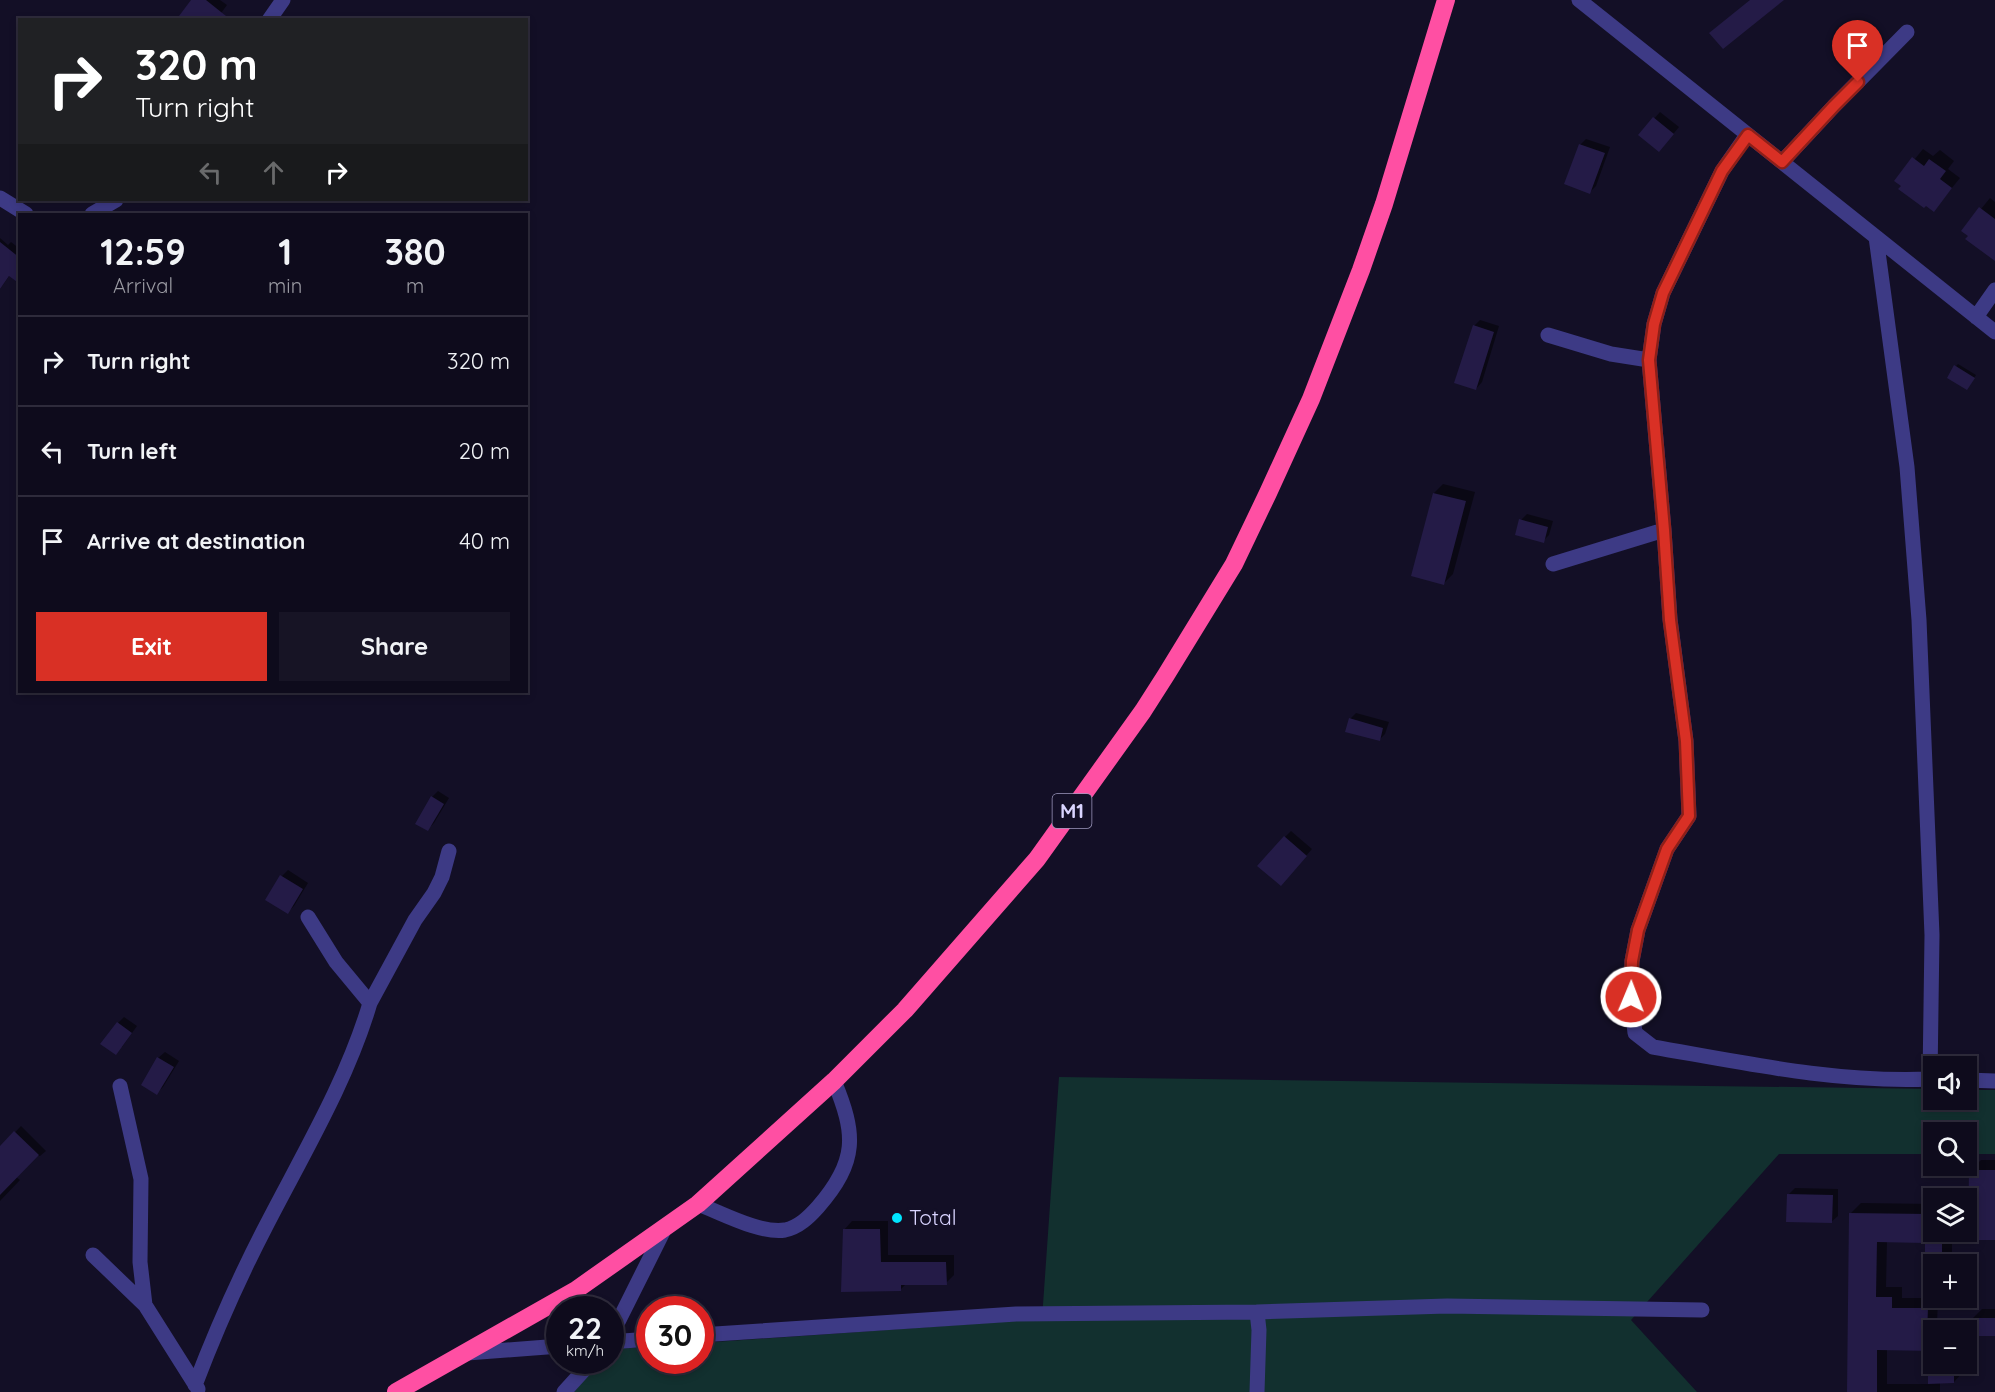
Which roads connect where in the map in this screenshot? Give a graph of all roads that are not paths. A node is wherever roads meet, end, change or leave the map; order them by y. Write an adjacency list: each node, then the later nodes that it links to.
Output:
1 (283, 0): 4 (street)
2 (1446, 0): 26 (highway, M1)
3 (1579, 0): 6 (street)
4 (270, 18)
5 (1907, 32): 7 (street)
6 (1748, 135): 7 (street); 17 (street)
7 (1782, 162): 12 (street)
8 (0, 198): 10 (street)
9 (114, 201): 11 (street)
10 (24, 213)
11 (94, 213)
12 (1876, 237): 14 (street); 23 (street)
13 (1995, 290): 14 (street)
14 (1976, 317): 15 (street)
15 (1995, 332)
16 (1548, 335): 17 (street)
17 (1649, 360): 18 (street)
18 (1664, 530): 19 (street); 24 (street)
19 (1553, 564)
20 (449, 851): 22 (street)
21 (308, 917): 22 (street)
22 (370, 1003): 40 (street)
23 (1932, 1056)
24 (1923, 1079)
25 (1977, 1080): 27 (street)
26 (834, 1081): 29 (highway, M1); 29 (street)
27 (1995, 1081)
28 (120, 1086): 32 (street)
29 (698, 1204): 30 (highway, M1)
30 (666, 1226): 34 (street); 38 (highway, M1)
31 (93, 1255): 32 (street)
32 (145, 1305): 40 (street)
33 (1702, 1310): 35 (street)
34 (624, 1312)
35 (1257, 1312): 36 (street); 43 (street)
36 (714, 1334)
37 (546, 1347): 38 (street)
38 (461, 1353): 41 (highway, M1)
39 (580, 1374): 42 (street)
40 (197, 1388)
41 (396, 1392)
42 (564, 1392)
43 (1257, 1392)

